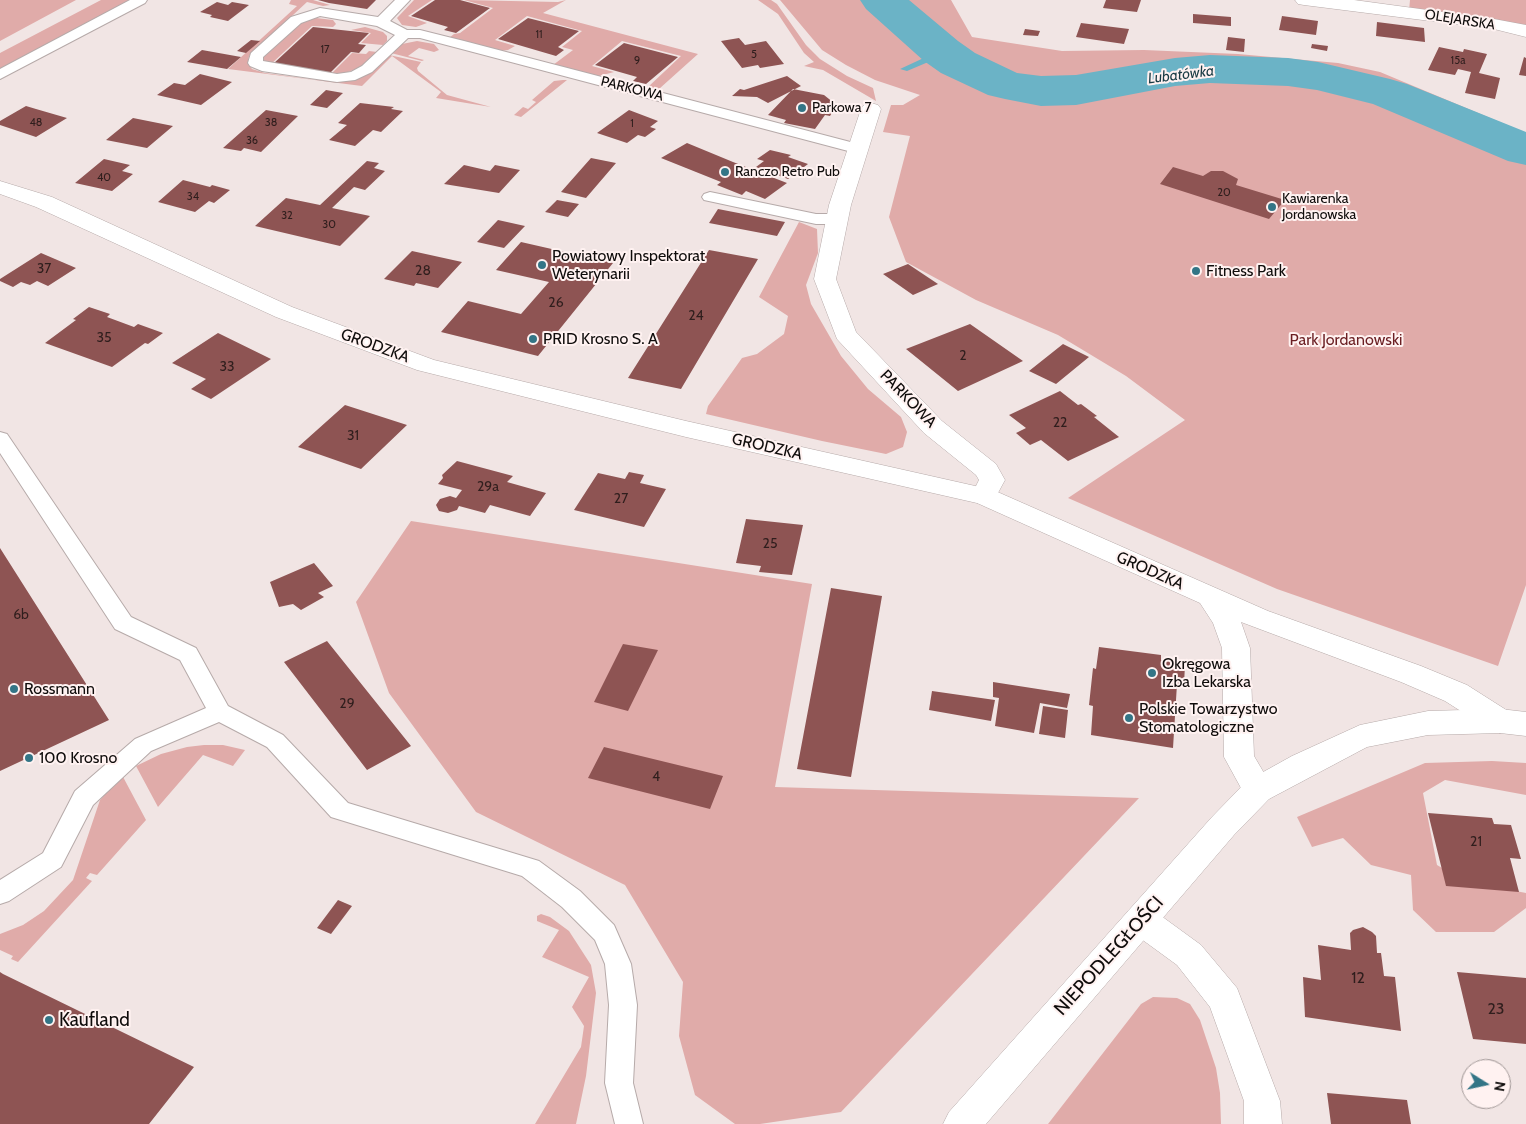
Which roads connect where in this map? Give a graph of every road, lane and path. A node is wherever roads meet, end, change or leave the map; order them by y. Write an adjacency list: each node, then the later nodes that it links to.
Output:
1 (140, 0): 7 (lane)
2 (403, 0): 4 (lane)
3 (1304, 0): 5 (street, OLEJARSKA)
4 (381, 22): 6 (lane, PARKOWA); 6 (lane, PARKOWA)
5 (1526, 32)
6 (404, 34): 9 (lane, PARKOWA)
7 (0, 75)
8 (871, 110): 9 (street, PARKOWA)
9 (856, 147): 12 (street, PARKOWA)
10 (0, 187): 14 (street, GRODZKA)
11 (710, 197): 12 (lane)
12 (837, 219): 14 (street, PARKOWA)
13 (0, 438): 16 (lane)
14 (984, 496): 15 (street, GRODZKA)
15 (1211, 599): 17 (street, GRODZKA); 18 (street)
16 (220, 712): 19 (lane); 21 (lane)
17 (1513, 723): 18 (street, NIEPODLEGŁOŚCI)
18 (1258, 790): 20 (street, NIEPODLEGŁOŚCI)
19 (0, 893)
20 (1141, 920): 22 (street, NIEPODLEGŁOŚCI); 23 (street)
21 (629, 1124)
22 (962, 1124)
23 (1263, 1124)

